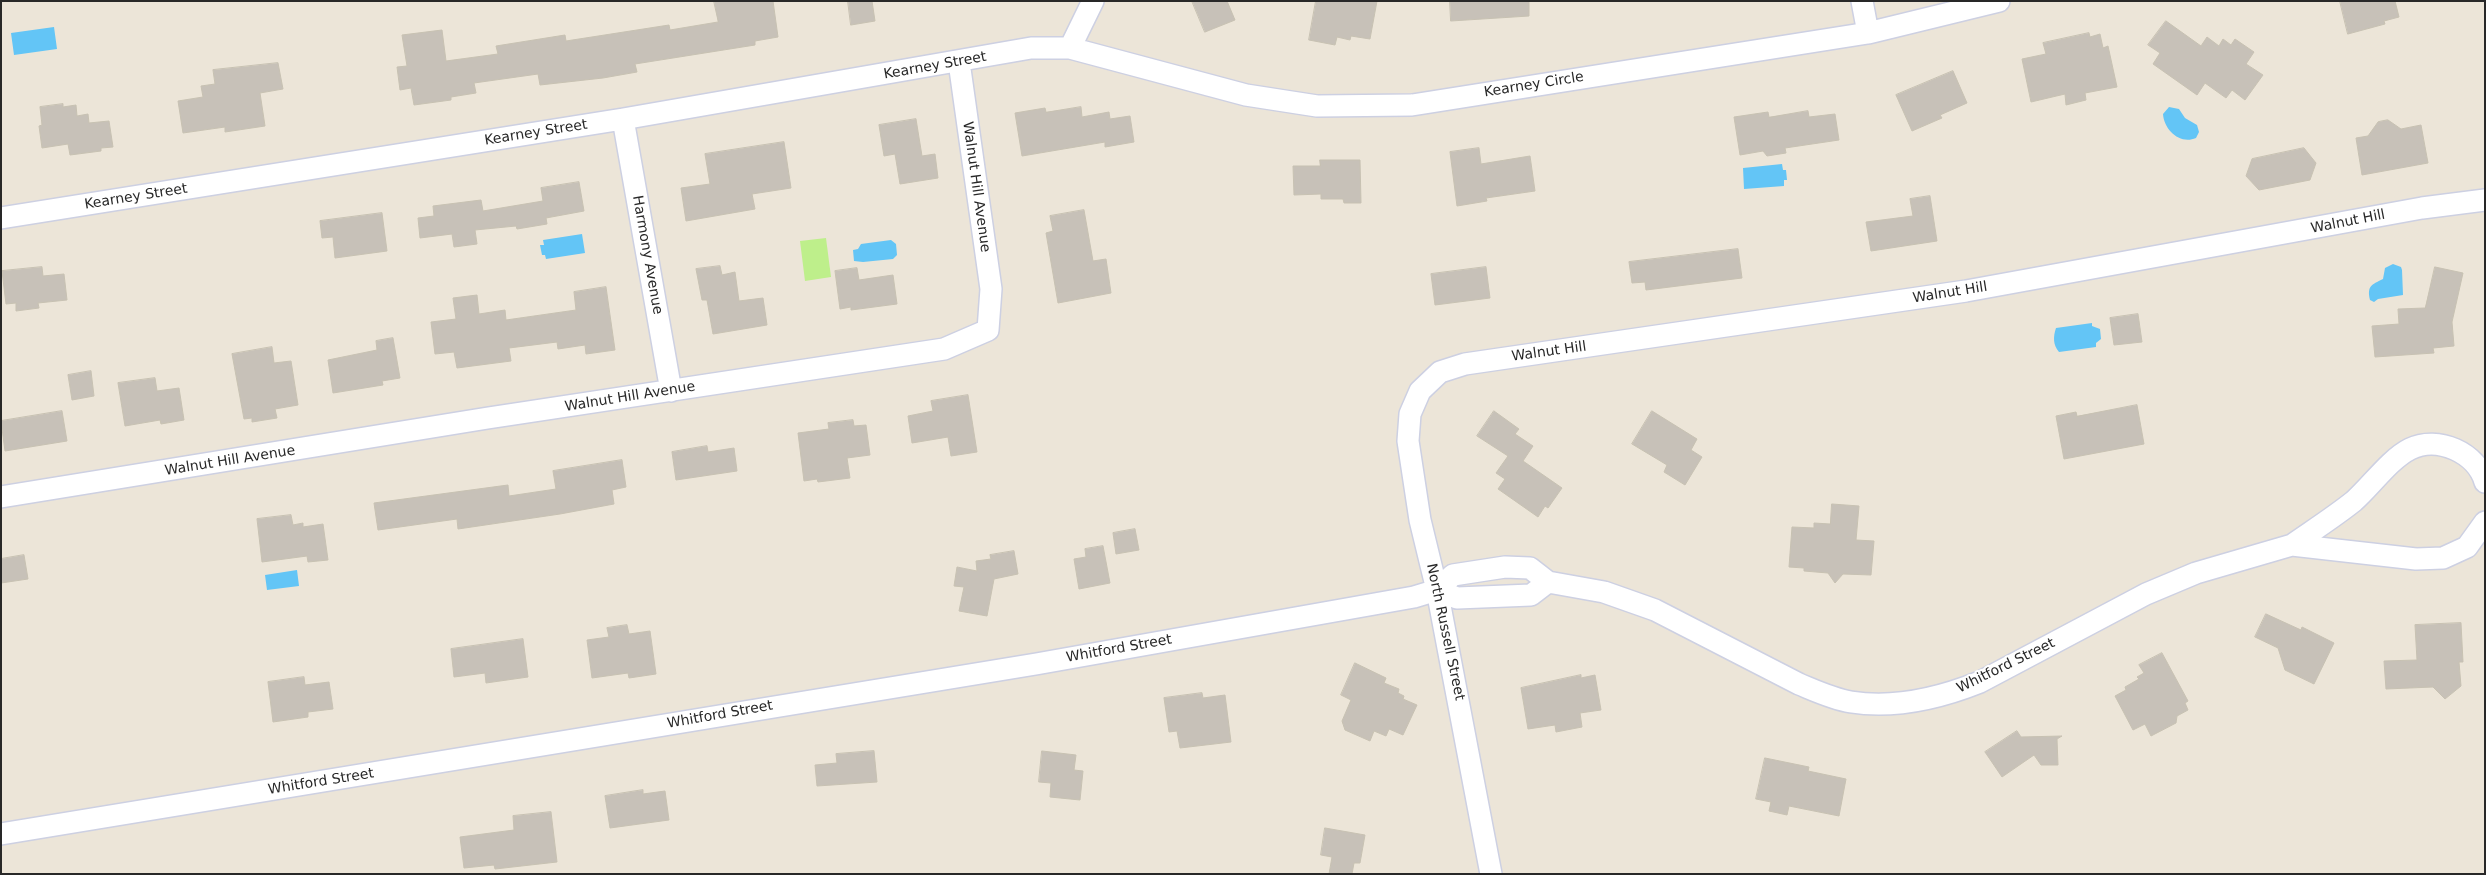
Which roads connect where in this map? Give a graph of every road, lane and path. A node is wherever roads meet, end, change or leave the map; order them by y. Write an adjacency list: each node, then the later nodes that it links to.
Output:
1 (1093, 1): 5 (street)
2 (1862, 1): 4 (street)
3 (1999, 1): 4 (street, Kearney Circle)
4 (1868, 33): 5 (street, Kearney Circle)
5 (1070, 48): 6 (street, Kearney Street)
6 (959, 62): 7 (street, Kearney Street); 11 (street, Walnut Hill Avenue)
7 (623, 119): 9 (street, Kearney Street); 11 (street, Harmony Avenue)
8 (2485, 200): 10 (street, Walnut Hill)
9 (1, 218)
10 (1420, 391): 17 (street, North Russell Street)
11 (671, 392): 13 (street, Walnut Hill Avenue)
12 (2485, 482): 15 (street, Whitford Street)
13 (1, 497)
14 (2485, 522): 15 (street, Whitford Street)
15 (2292, 546): 16 (street, Whitford Street)
16 (1548, 582): 17 (street); 17 (street, Whitford Street)
17 (1437, 590): 18 (street, Whitford Street); 19 (street, North Russell Street)
18 (1, 834)
19 (1491, 874)

